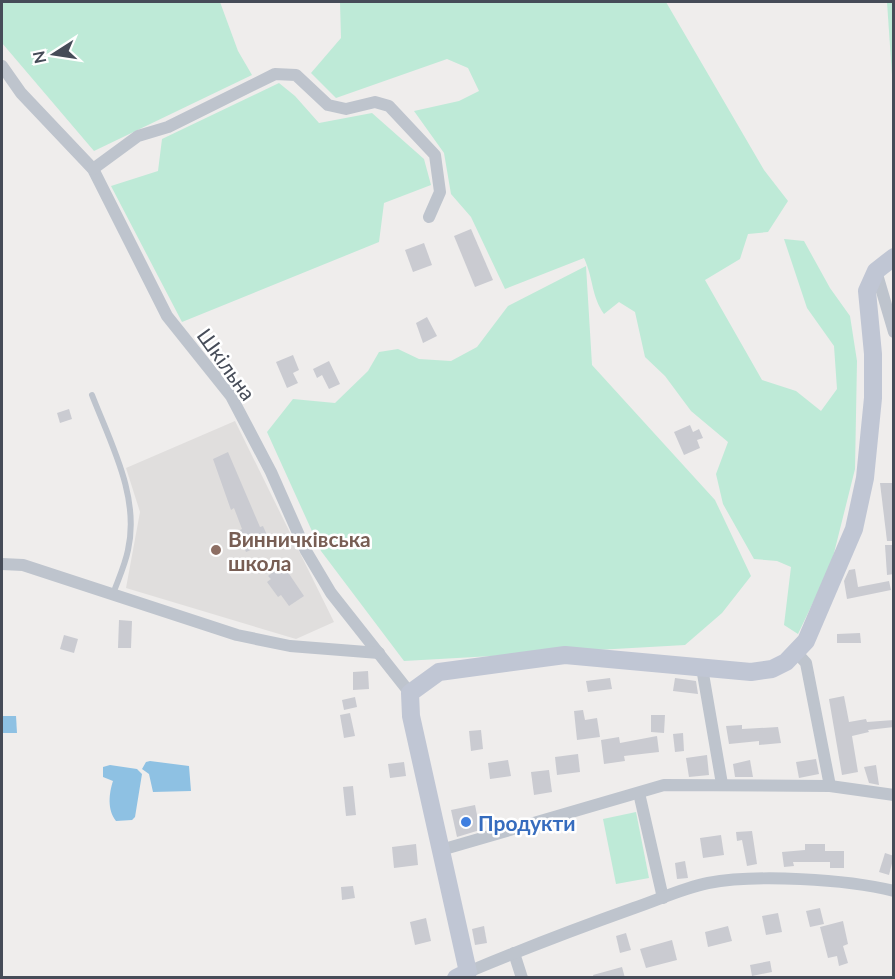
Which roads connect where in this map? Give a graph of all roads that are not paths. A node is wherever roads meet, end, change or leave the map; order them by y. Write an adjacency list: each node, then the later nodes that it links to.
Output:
1 (2, 66): 2 (street, Шкільна)
2 (93, 169): 3 (street); 11 (street, Шкільна)
3 (429, 217)
4 (894, 258): 5 (street)
5 (876, 271): 6 (street); 10 (street)
6 (894, 332)
7 (92, 395): 9 (lane)
8 (2, 564): 9 (street)
9 (113, 595): 11 (street)
10 (796, 652): 12 (street); 15 (street)
11 (379, 653): 13 (street, Шкільна)
12 (702, 668): 13 (street); 14 (street)
13 (410, 693): 18 (street)
14 (722, 784): 15 (street); 16 (street)
15 (830, 786): 17 (street)
16 (639, 793): 18 (street); 20 (street)
17 (894, 795)
18 (441, 850): 22 (street)
19 (894, 891): 20 (street)
20 (663, 898): 21 (street)
21 (514, 953): 22 (street); 23 (street)
22 (462, 975)
23 (522, 978)

